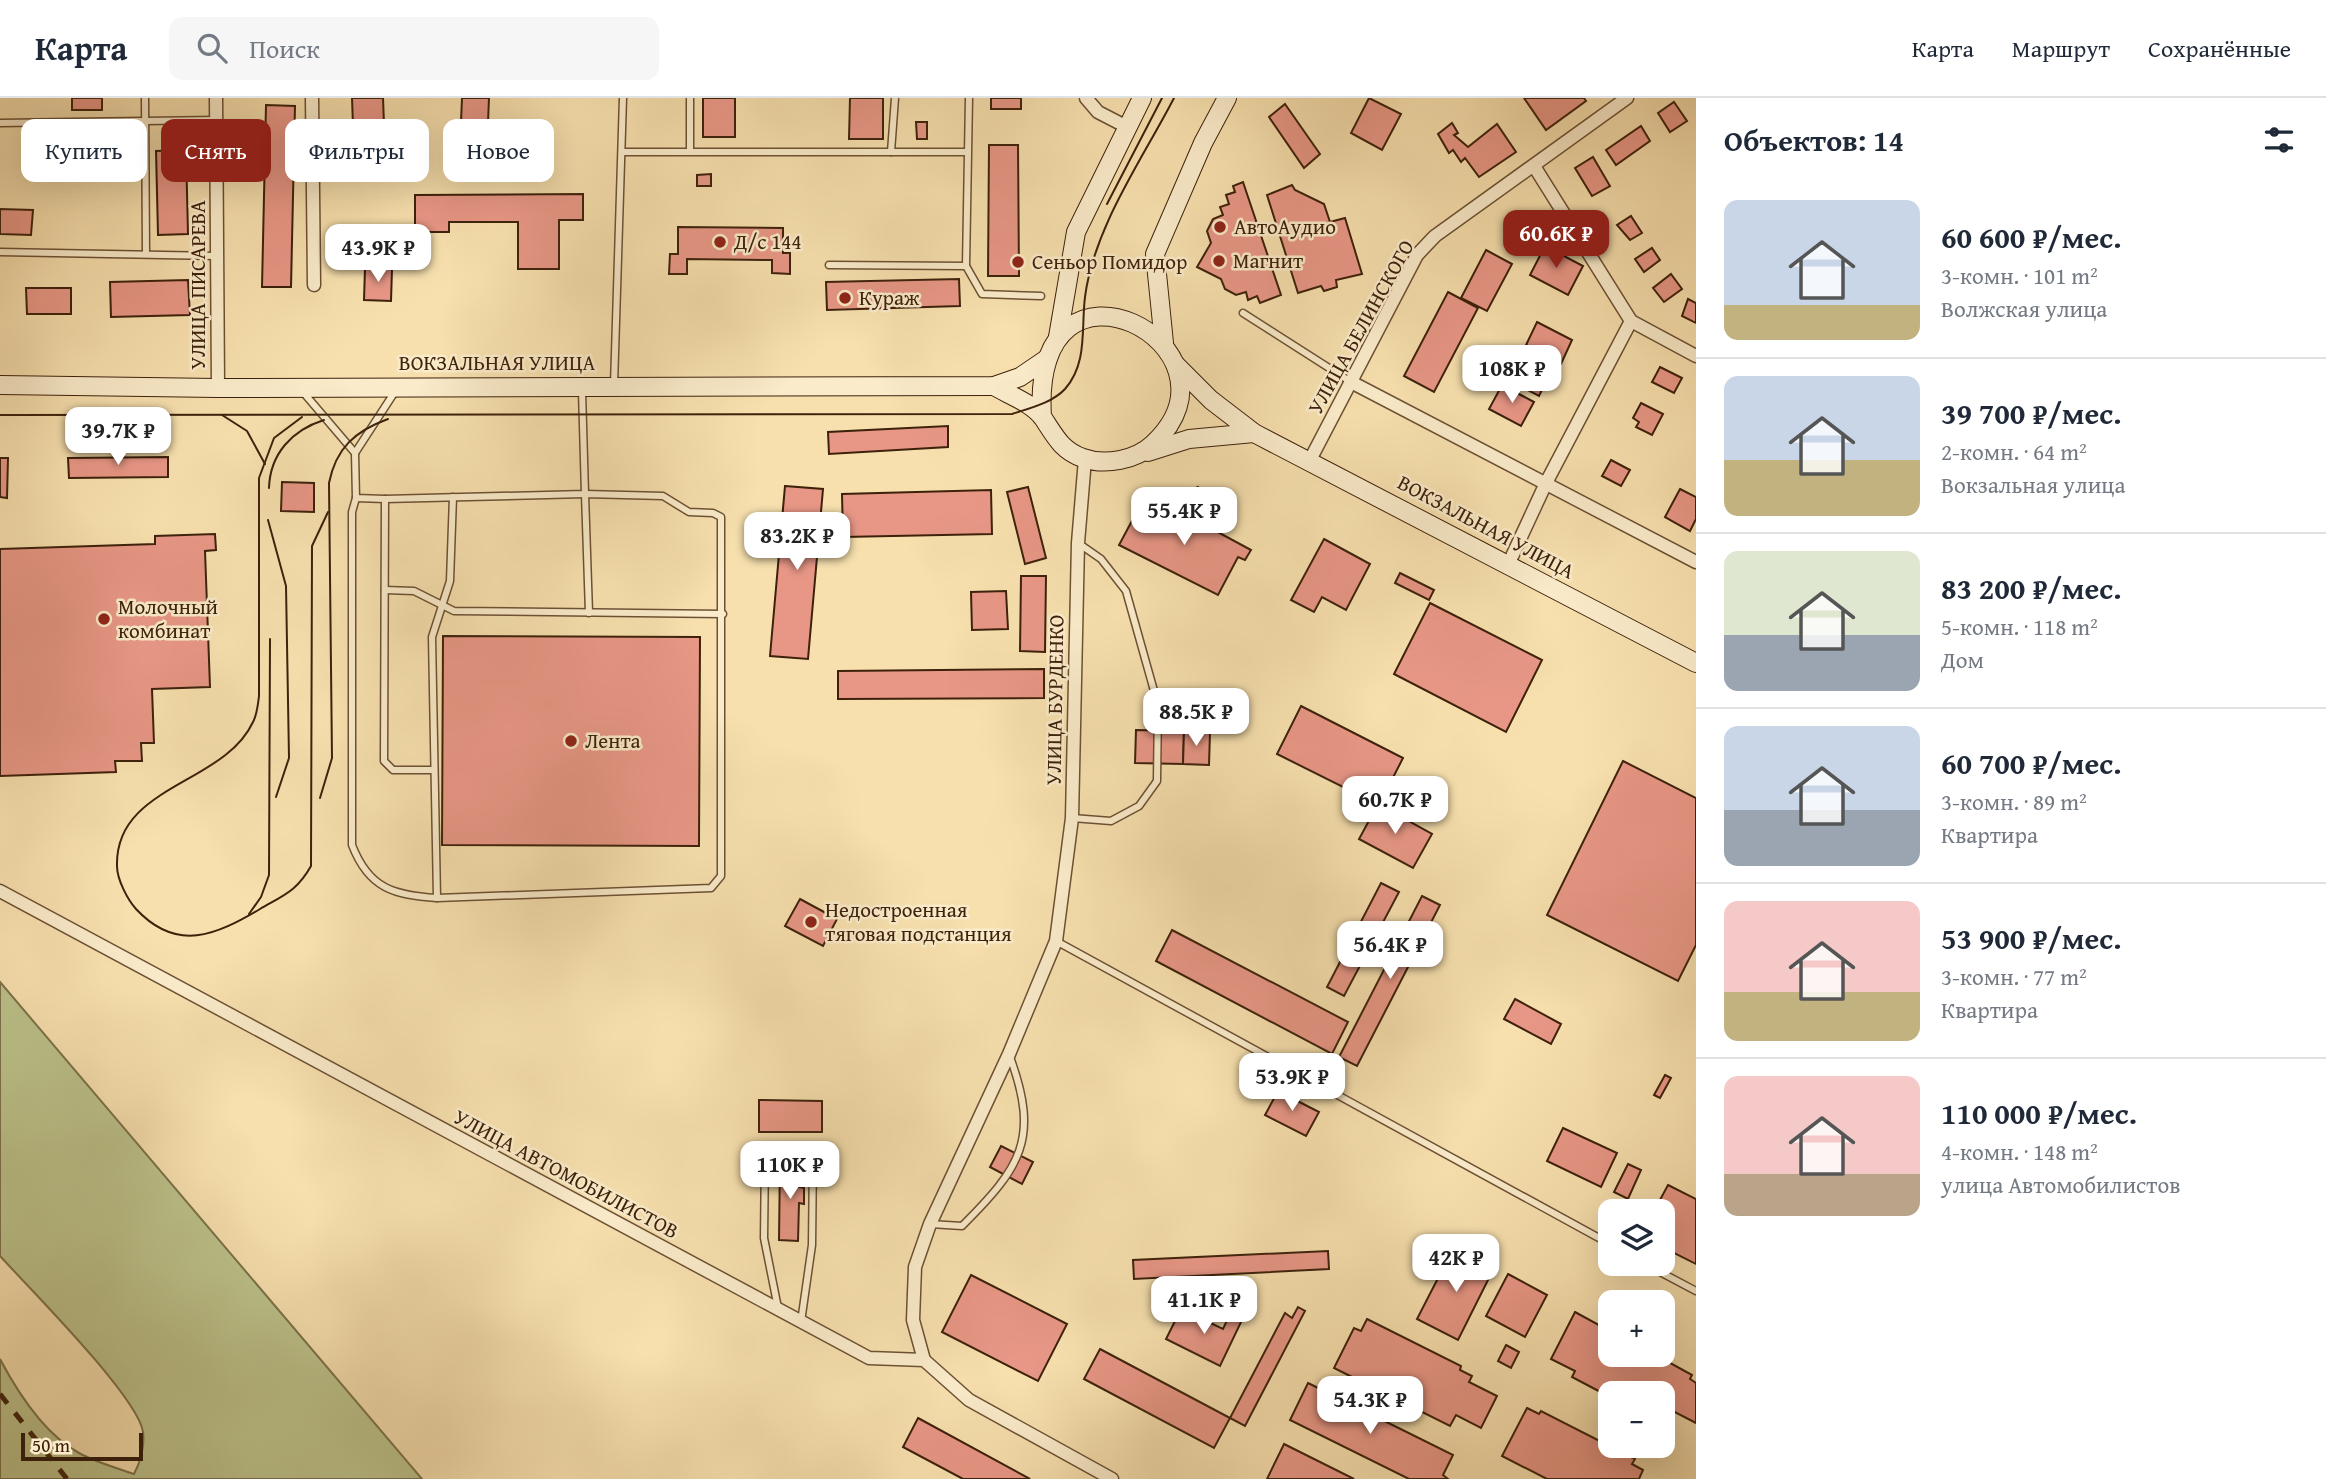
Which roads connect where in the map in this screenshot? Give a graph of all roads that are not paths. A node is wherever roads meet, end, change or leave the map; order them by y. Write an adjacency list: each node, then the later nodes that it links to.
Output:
1 (145, 98): 12 (lane)
2 (216, 98): 13 (street, УЛИЦА ПИСАРЕВА)
3 (312, 98): 29 (street)
4 (623, 98): 18 (lane)
5 (691, 98): 17 (lane)
6 (895, 98): 19 (lane)
7 (969, 98): 20 (lane)
8 (1086, 98): 16 (street)
9 (1142, 98): 16 (main road)
10 (1227, 98): 34 (main road)
11 (1627, 98): 21 (street, УЛИЦА БЕЛИНСКОГО)
12 (145, 119)
13 (216, 119)
14 (0, 124): 15 (lane)
15 (21, 124)
16 (1127, 127): 33 (main road)
17 (690, 151): 18 (lane); 19 (lane)
18 (622, 152): 41 (lane)
19 (891, 152): 20 (lane)
20 (967, 152): 28 (lane)
21 (1534, 166): 32 (street); 38 (street, УЛИЦА БЕЛИНСКОГО)
22 (145, 182): 25 (lane)
23 (216, 182): 26 (street, УЛИЦА ПИСАРЕВА)
24 (0, 252): 25 (lane)
25 (146, 254): 26 (lane)
26 (217, 256): 45 (street, УЛИЦА ПИСАРЕВА)
27 (829, 265): 28 (lane)
28 (967, 267): 30 (lane)
29 (314, 285)
30 (1041, 296)
31 (1243, 313): 38 (lane)
32 (1631, 321): 35 (street); 52 (street)
33 (1058, 337): 34 (main road); 36 (main road)
34 (1164, 343): 37 (main road)
35 (1696, 356)
36 (1048, 358): 42 (main road, ВОКЗАЛЬНАЯ УЛИЦА); 46 (main road)
37 (1175, 364): 47 (main road, ВОКЗАЛЬНАЯ УЛИЦА); 49 (main road)
38 (1351, 382): 51 (street, УЛИЦА БЕЛИНСКОГО); 52 (street)
39 (0, 385): 45 (main road, ВОКЗАЛЬНАЯ УЛИЦА)
40 (582, 385): 41 (main road, ВОКЗАЛЬНАЯ УЛИЦА); 44 (main road, ВОКЗАЛЬНАЯ УЛИЦА); 53 (lane)
41 (614, 386): 42 (main road, ВОКЗАЛЬНАЯ УЛИЦА)
42 (994, 386): 46 (main road)
43 (298, 387): 44 (main road, ВОКЗАЛЬНАЯ УЛИЦА); 45 (main road, ВОКЗАЛЬНАЯ УЛИЦА); 48 (lane)
44 (399, 387): 48 (lane)
45 (218, 388)
46 (1042, 417): 50 (main road)
47 (1254, 433): 49 (main road); 51 (main road, ВОКЗАЛЬНАЯ УЛИЦА)
48 (355, 453): 55 (lane)
49 (1131, 458): 50 (main road)
50 (1086, 459): 57 (street, УЛИЦА БУРДЕНКО)
51 (1310, 460): 59 (main road, ВОКЗАЛЬНАЯ УЛИЦА)
52 (1546, 483): 58 (street); 59 (street)
53 (585, 494): 54 (lane); 62 (lane); 63 (lane)
54 (453, 497): 56 (lane); 61 (lane)
55 (356, 498): 56 (lane); 68 (lane)
56 (385, 499): 60 (lane)
57 (1078, 543): 66 (street, УЛИЦА БУРДЕНКО); 66 (lane)
58 (1696, 562)
59 (1508, 565): 64 (main road, ВОКЗАЛЬНАЯ УЛИЦА)
60 (385, 590): 61 (lane); 65 (lane)
61 (441, 606): 62 (lane); 65 (lane)
62 (589, 612): 63 (lane)
63 (723, 614): 68 (lane)
64 (1696, 663)
65 (434, 770): 68 (lane)
66 (1072, 818): 69 (street, УЛИЦА БУРДЕНКО)
67 (0, 891): 75 (street, УЛИЦА АВТОМОБИЛИСТОВ)
68 (437, 898)
69 (1056, 940): 70 (street, УЛИЦА БУРДЕНКО); 72 (lane)
70 (1009, 1054): 71 (street, УЛИЦА БУРДЕНКО); 71 (lane)
71 (930, 1224): 77 (street, УЛИЦА БУРДЕНКО)
72 (1598, 1237)
73 (1668, 1276): 74 (lane)
74 (1696, 1291)
75 (778, 1310): 76 (street, УЛИЦА АВТОМОБИЛИСТОВ); 76 (lane)
76 (801, 1322): 77 (street, УЛИЦА АВТОМОБИЛИСТОВ)
77 (924, 1360): 78 (street)
78 (1112, 1479)

